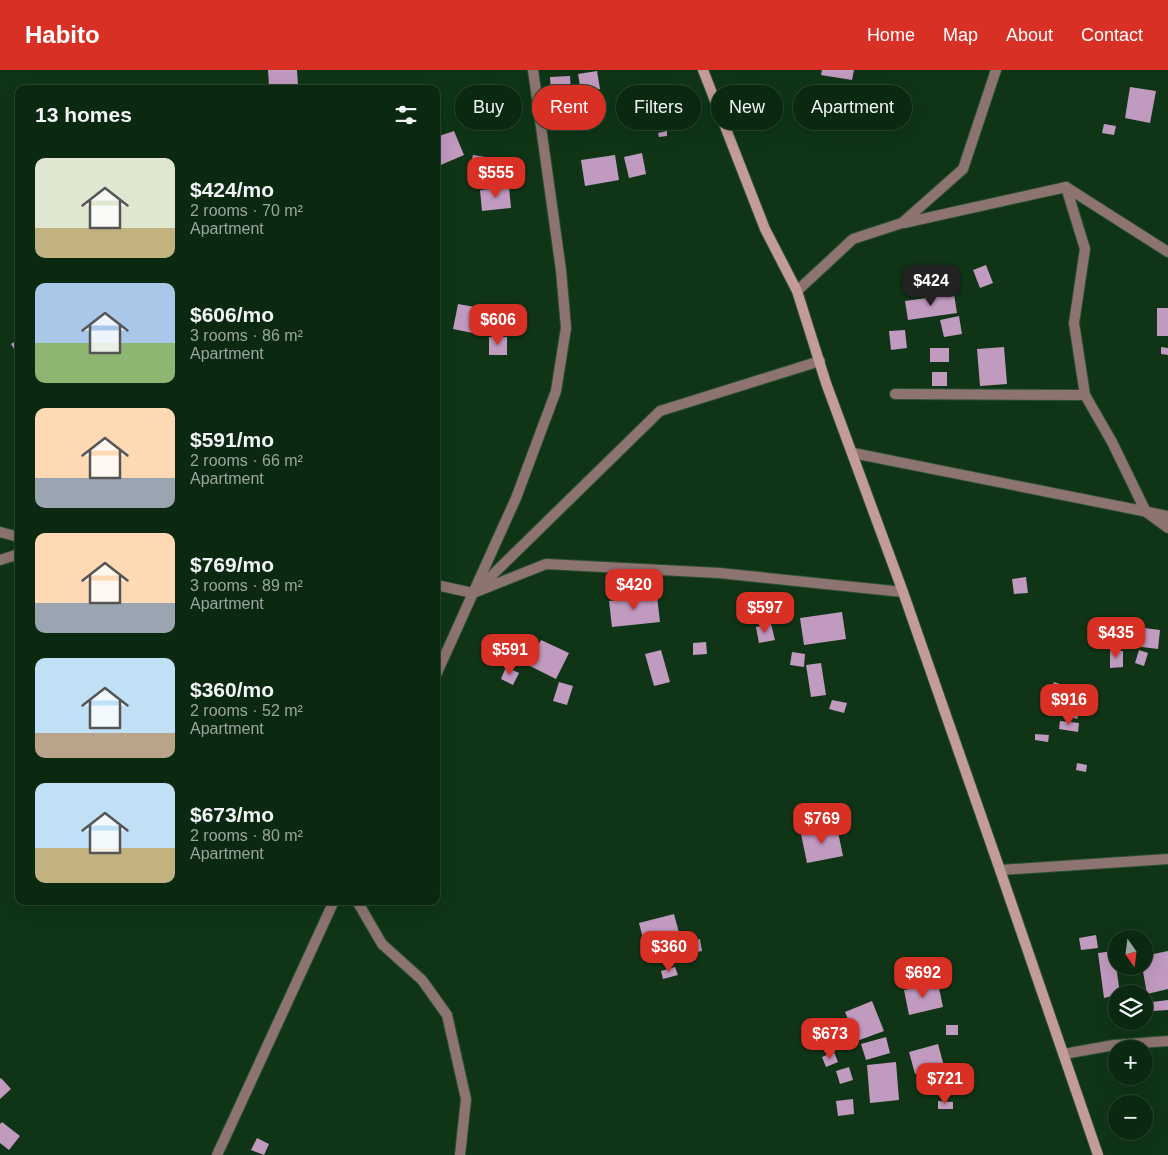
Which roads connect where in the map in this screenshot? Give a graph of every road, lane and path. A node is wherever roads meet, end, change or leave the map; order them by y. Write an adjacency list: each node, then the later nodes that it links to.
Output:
1 (533, 70): 21 (street)
2 (703, 70): 7 (main road)
3 (996, 70): 5 (street)
4 (1066, 187): 5 (street); 6 (street); 10 (street)
5 (902, 223): 7 (street)
6 (1168, 252)
7 (797, 291): 8 (main road)
8 (820, 362): 11 (main road); 21 (street)
9 (895, 394): 10 (street)
10 (1085, 395): 12 (street)
11 (853, 453): 12 (street); 20 (main road)
12 (1146, 512): 13 (street); 14 (street)
13 (1168, 516)
14 (1168, 528)
15 (0, 532): 16 (street)
16 (15, 536)
17 (15, 555): 18 (street)
18 (0, 560)
19 (440, 586): 21 (street)
20 (903, 592): 21 (street); 24 (main road)
21 (473, 593): 22 (street)
22 (440, 666)
23 (1168, 859): 24 (street)
24 (1000, 870): 28 (main road)
25 (332, 905): 29 (street)
26 (359, 905): 30 (street)
27 (1168, 1041): 28 (street)
28 (1064, 1054): 31 (main road)
29 (217, 1155)
30 (460, 1155)
31 (1098, 1155)

